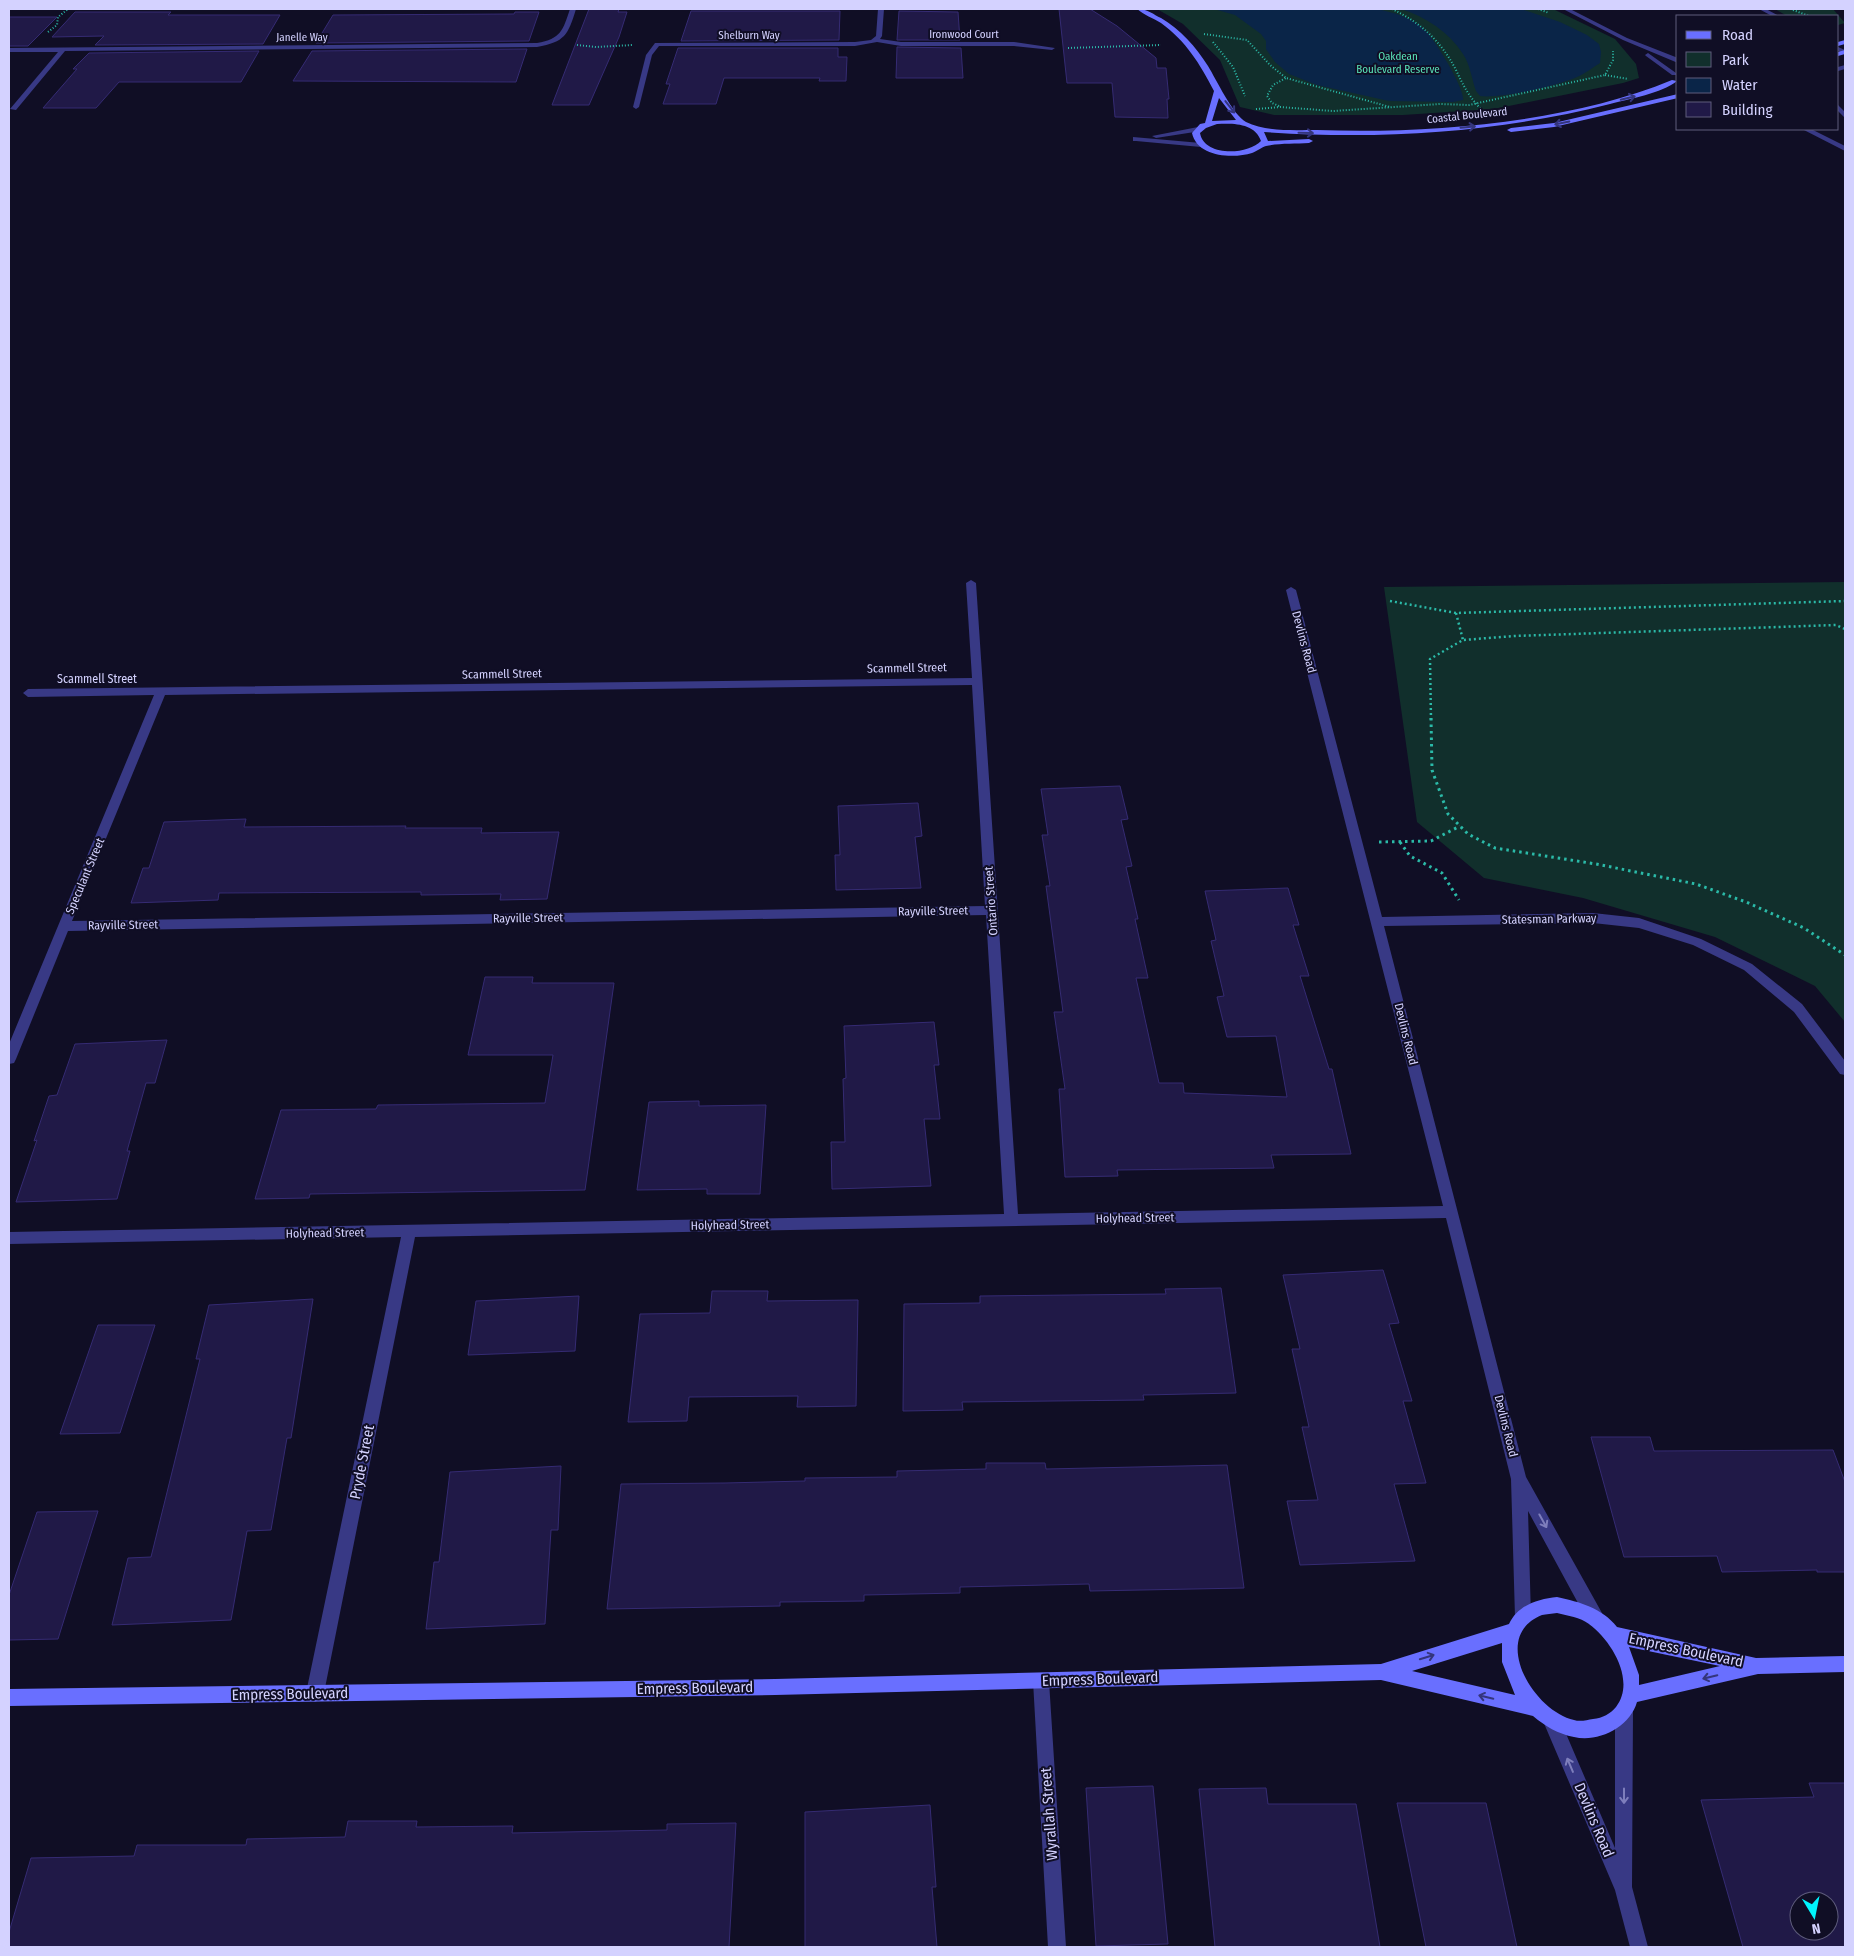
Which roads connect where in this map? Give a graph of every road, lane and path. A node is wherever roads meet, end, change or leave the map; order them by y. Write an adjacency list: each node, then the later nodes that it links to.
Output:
1 (68, 9): 19 (path)
2 (573, 9): 14 (street)
3 (881, 9): 12 (street)
4 (1140, 9): 16 (street)
5 (1392, 9): 27 (path)
6 (1566, 9): 13 (street)
7 (1762, 9): 9 (street)
8 (1790, 9): 10 (path)
9 (1774, 15)
10 (1806, 15)
11 (1203, 34): 23 (path)
12 (875, 40): 15 (street, Shelburn Way); 17 (street, Ironwood Court)
13 (1625, 40): 22 (street); 24 (street)
14 (555, 42): 15 (path); 20 (street, Janelle Way)
15 (656, 44): 28 (street)
16 (1189, 44): 17 (path); 25 (street)
17 (1052, 48)
18 (9, 50): 19 (street, Janelle Way)
19 (31, 50): 20 (street, Janelle Way)
20 (64, 50): 31 (street)
21 (1613, 50): 27 (path)
22 (1676, 60)
23 (1286, 78): 29 (path); 30 (path)
24 (1676, 78): 35 (street, Coastal Boulevard, one-way to 24)
25 (1217, 91): 32 (street, one-way to 32); 33 (street)
26 (1676, 96): 39 (street, Coastal Boulevard, one-way to 39)
27 (1475, 104): 30 (path); 35 (path)
28 (636, 107)
29 (1280, 107): 30 (path); 32 (path)
30 (1394, 108)
31 (14, 109)
32 (1232, 110): 34 (street)
33 (1208, 124): 34 (street, Coastal Boulevard); 36 (street)
34 (1243, 124): 37 (street, Coastal Boulevard)
35 (1499, 124): 37 (street, Coastal Boulevard, one-way to 35)
36 (1198, 129): 40 (street); 40 (street)
37 (1257, 129): 39 (street)
38 (1808, 130): 41 (street)
39 (1263, 144): 40 (street, Coastal Boulevard)
40 (1201, 145)
41 (1845, 149)
42 (970, 583): 49 (street, Ontario Street)
43 (1291, 590): 54 (street, Devlins Road)
44 (1845, 601): 46 (path)
45 (1390, 602): 46 (path)
46 (1456, 613): 48 (path)
47 (1845, 629): 48 (path)
48 (1462, 640): 52 (path)
49 (977, 681): 50 (street, Scammell Street); 55 (street, Ontario Street)
50 (161, 692): 51 (street, Scammell Street); 58 (street, Speculant Street)
51 (28, 693)
52 (1460, 826): 53 (path); 59 (path)
53 (1400, 842): 54 (path); 56 (path)
54 (1357, 843): 57 (street, Devlins Road)
55 (991, 910): 58 (street, Rayville Street); 63 (street, Ontario Street)
56 (1469, 920): 57 (street, Statesman Parkway); 61 (street, Statesman Parkway)
57 (1378, 922): 62 (street, Devlins Road)
58 (64, 926): 60 (street, Speculant Street)
59 (1845, 955)
60 (9, 1059)
61 (1845, 1070)
62 (1451, 1212): 63 (street, Holyhead Street); 66 (street, Devlins Road)
63 (1010, 1220): 64 (street, Holyhead Street)
64 (409, 1231): 65 (street, Holyhead Street); 75 (street, Pryde Street)
65 (9, 1238)
66 (1519, 1479): 67 (street, Devlins Road); 68 (street, Devlins Road, one-way to 68)
67 (1523, 1617): 68 (street, Empress Boulevard); 69 (street, Empress Boulevard)
68 (1596, 1619): 70 (street, Empress Boulevard)
69 (1513, 1631): 73 (street, Empress Boulevard, one-way to 69); 78 (street, Empress Boulevard)
70 (1613, 1635): 72 (street, Empress Boulevard); 76 (street, Empress Boulevard)
71 (1845, 1664): 72 (street, Empress Boulevard)
72 (1758, 1666): 76 (street, Empress Boulevard, one-way to 76)
73 (1381, 1672): 74 (street, Empress Boulevard); 78 (street, Empress Boulevard, one-way to 73)
74 (1041, 1681): 75 (street, Empress Boulevard); 82 (street, Wyrallah Street)
75 (315, 1694): 77 (street, Empress Boulevard)
76 (1631, 1695): 79 (street, Empress Boulevard)
77 (9, 1698)
78 (1534, 1708): 80 (street, Empress Boulevard)
79 (1624, 1712): 80 (street, Empress Boulevard); 81 (street, Devlins Road, one-way to 81)
80 (1552, 1722): 81 (street, Devlins Road, one-way to 80)
81 (1624, 1890): 83 (street, Devlins Road)
82 (1057, 1947)
83 (1639, 1947)

